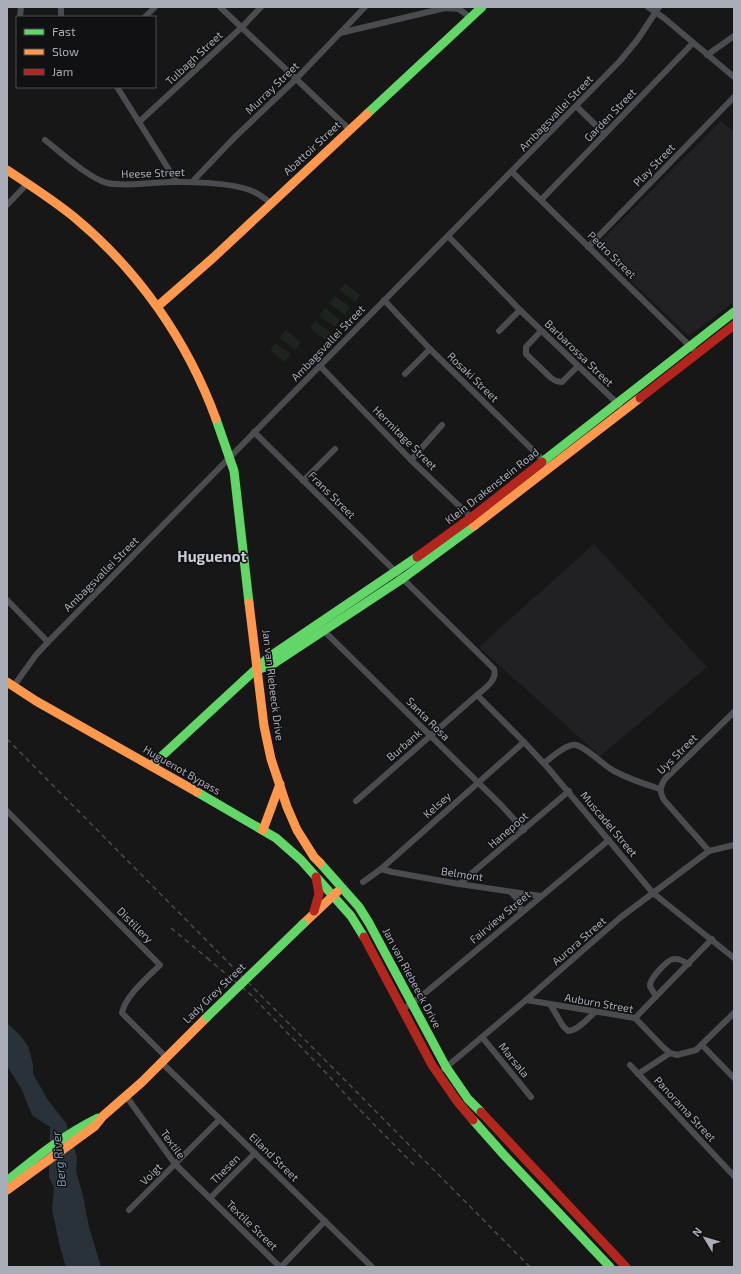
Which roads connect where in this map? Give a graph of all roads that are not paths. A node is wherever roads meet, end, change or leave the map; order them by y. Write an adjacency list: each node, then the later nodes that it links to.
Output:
1 (154, 7): 8 (street)
2 (220, 7): 10 (street)
3 (261, 7): 10 (street, Tulbagh Street)
4 (364, 7): 11 (street, Murray Street)
5 (482, 7): 9 (main road, Abattoir Street)
6 (648, 7): 7 (street)
7 (658, 9): 13 (street); 19 (street, Ambagsvallei Street)
8 (146, 16)
9 (471, 18): 11 (street); 21 (main road, Abattoir Street)
10 (242, 27): 16 (street); 20 (street, Tulbagh Street)
11 (340, 33): 16 (street, Murray Street)
12 (734, 36): 14 (street)
13 (693, 43): 14 (street); 22 (street, Garden Street)
14 (707, 55): 15 (street)
15 (734, 77)
16 (296, 79): 21 (street); 27 (street, Murray Street)
17 (118, 88): 20 (street)
18 (734, 97): 33 (street, Play Street)
19 (576, 106): 22 (street); 25 (street, Ambagsvallei Street)
20 (139, 122): 26 (street)
21 (350, 130): 30 (main road, Abattoir Street)
22 (605, 134): 29 (street, Garden Street)
23 (45, 140): 26 (street, Heese Street)
24 (7, 170): 28 (main road, Jan van Riebeeck Drive)
25 (512, 172): 29 (street, Pedro Street); 32 (street, Ambagsvallei Street)
26 (176, 181): 27 (street, Heese Street)
27 (192, 182): 30 (street, Heese Street)
28 (28, 183): 31 (street); 35 (main road, Jan van Riebeeck Drive)
29 (541, 200): 33 (street, Pedro Street)
30 (271, 203): 35 (main road, Abattoir Street)
31 (7, 205)
32 (448, 236): 34 (street, Ambagsvallei Street); 36 (street, Barbarossa Street)
33 (588, 247): 42 (street, Pedro Street)
34 (384, 300): 41 (street, Rosaki Street); 43 (street, Ambagsvallei Street)
35 (158, 306): 50 (main road, Jan van Riebeeck Drive)
36 (520, 310): 39 (street); 40 (street, Barbarossa Street)
37 (734, 312): 42 (main road, Klein Drakenstein Road)
38 (734, 325): 42 (main road, Klein Drakenstein Road)
39 (499, 331)
40 (541, 331): 44 (street, Barbarossa Street); 44 (street)
41 (430, 349): 45 (street); 52 (street, Rosaki Street)
42 (694, 349): 46 (main road, Klein Drakenstein Road)
43 (320, 366): 48 (street, Ambagsvallei Street); 51 (street, Hermitage Street)
44 (578, 366): 46 (street, Barbarossa Street)
45 (405, 374)
46 (621, 407): 52 (main road, Klein Drakenstein Road)
47 (442, 425): 51 (street)
48 (254, 432): 50 (street, Ambagsvallei Street); 53 (street, Frans Street)
49 (335, 449): 53 (street)
50 (231, 456): 58 (street, Ambagsvallei Street); 59 (main road, Jan van Riebeeck Drive)
51 (411, 460): 54 (street, Hermitage Street)
52 (547, 464): 54 (main road, Klein Drakenstein Road)
53 (303, 481): 55 (street, Frans Street)
54 (475, 520): 55 (main road, Klein Drakenstein Road)
55 (399, 576): 57 (main road, Klein Drakenstein Road); 61 (street, Burbank)
56 (7, 600): 58 (street)
57 (321, 627): 59 (main road, Klein Drakenstein Road); 63 (street, Santa Rosa)
58 (48, 642): 60 (street, Ambagsvallei Street)
59 (258, 669): 66 (main road, Klein Drakenstein Road); 68 (main road, Jan van Riebeeck Drive)
60 (10, 684): 66 (main road, Huguenot Bypass)
61 (476, 695): 63 (street, Burbank); 64 (street, Muscadel Street)
62 (734, 712): 69 (street, Uys Street)
63 (430, 735): 67 (street, Santa Rosa); 71 (street, Burbank)
64 (524, 742): 65 (street, Muscadel Street); 67 (street, Kelsey)
65 (544, 763): 69 (street); 70 (street, Muscadel Street)
66 (151, 766): 73 (main road, Huguenot Bypass)
67 (477, 782): 74 (street, Santa Rosa); 78 (street, Kelsey)
68 (280, 784): 73 (main road); 82 (main road, Jan van Riebeeck Drive)
69 (660, 789): 77 (street, Uys Street)
70 (569, 791): 74 (street, Hanepoot); 75 (street, Muscadel Street)
71 (356, 801)
72 (7, 811): 103 (street, Distillery)
73 (263, 830): 79 (main road, Huguenot Bypass)
74 (524, 830): 81 (street, Hanepoot)
75 (609, 840): 84 (street, Muscadel Street); 86 (street, Fairview Street)
76 (734, 845): 77 (street, Aurora Street)
77 (709, 851): 84 (street, Aurora Street)
78 (381, 869): 80 (street, Kelsey); 81 (street, Belmont)
79 (316, 876): 85 (main road, Huguenot Bypass); 88 (main road)
80 (363, 882)
81 (460, 884): 83 (street, Belmont)
82 (342, 887): 85 (main road, Lady Grey Street); 94 (main road, Jan van Riebeeck Drive)
83 (511, 892): 86 (street, Belmont); 87 (street)
84 (653, 893): 89 (street, Muscadel Street); 93 (street, Aurora Street)
85 (333, 895): 88 (main road, Lady Grey Street); 96 (main road, Jan van Riebeeck Drive)
86 (541, 896): 87 (street, Fairview Street)
87 (520, 913): 94 (street, Fairview Street)
88 (312, 914): 103 (main road, Lady Grey Street, bridge)
89 (712, 940): 90 (street, Muscadel Street); 91 (street)
90 (734, 958)
91 (688, 964): 92 (street); 92 (street)
92 (656, 997): 99 (street)
93 (526, 1000): 95 (street, Auburn Street); 100 (street, Aurora Street)
94 (411, 1003): 96 (street, Fairview Street); 105 (main road, Jan van Riebeeck Drive)
95 (550, 1004): 97 (street, Auburn Street); 97 (street)
96 (403, 1009): 106 (main road, Jan van Riebeeck Drive)
97 (595, 1012): 99 (street, Auburn Street)
98 (734, 1013): 101 (street)
99 (635, 1018): 102 (street, Auburn Street)
100 (482, 1037): 105 (street, Aurora Street); 110 (street, Marsala)
101 (702, 1045): 102 (street); 108 (street)
102 (670, 1052): 107 (street, Panorama Street)
103 (164, 1059): 109 (main road, Lady Grey Street); 111 (street, Eiland Street)
104 (630, 1065): 107 (street, Panorama Street)
105 (446, 1067): 106 (street, Aurora Street); 124 (main road, Jan van Riebeeck Drive)
106 (438, 1074): 123 (main road, Jan van Riebeeck Drive)
107 (638, 1074): 115 (street, Panorama Street)
108 (734, 1078)
109 (126, 1096): 113 (street, Textile); 114 (main road, Lady Grey Street)
110 (531, 1097)
111 (220, 1119): 112 (street, Eiland Street); 113 (street, Voigt)
112 (255, 1153): 118 (street, Thesen); 120 (street, Eiland Street)
113 (175, 1164): 118 (street, Textile); 119 (street, Voigt)
114 (29, 1168): 116 (main road, Lady Grey Street); 117 (main road, Lady Grey Street)
115 (734, 1176)
116 (7, 1181)
117 (7, 1190)
118 (210, 1198): 121 (street, Textile Street)
119 (129, 1210)
120 (325, 1221): 121 (street); 122 (street, Eiland Street)
121 (281, 1267)
122 (372, 1267)
123 (610, 1267)
124 (626, 1267)

